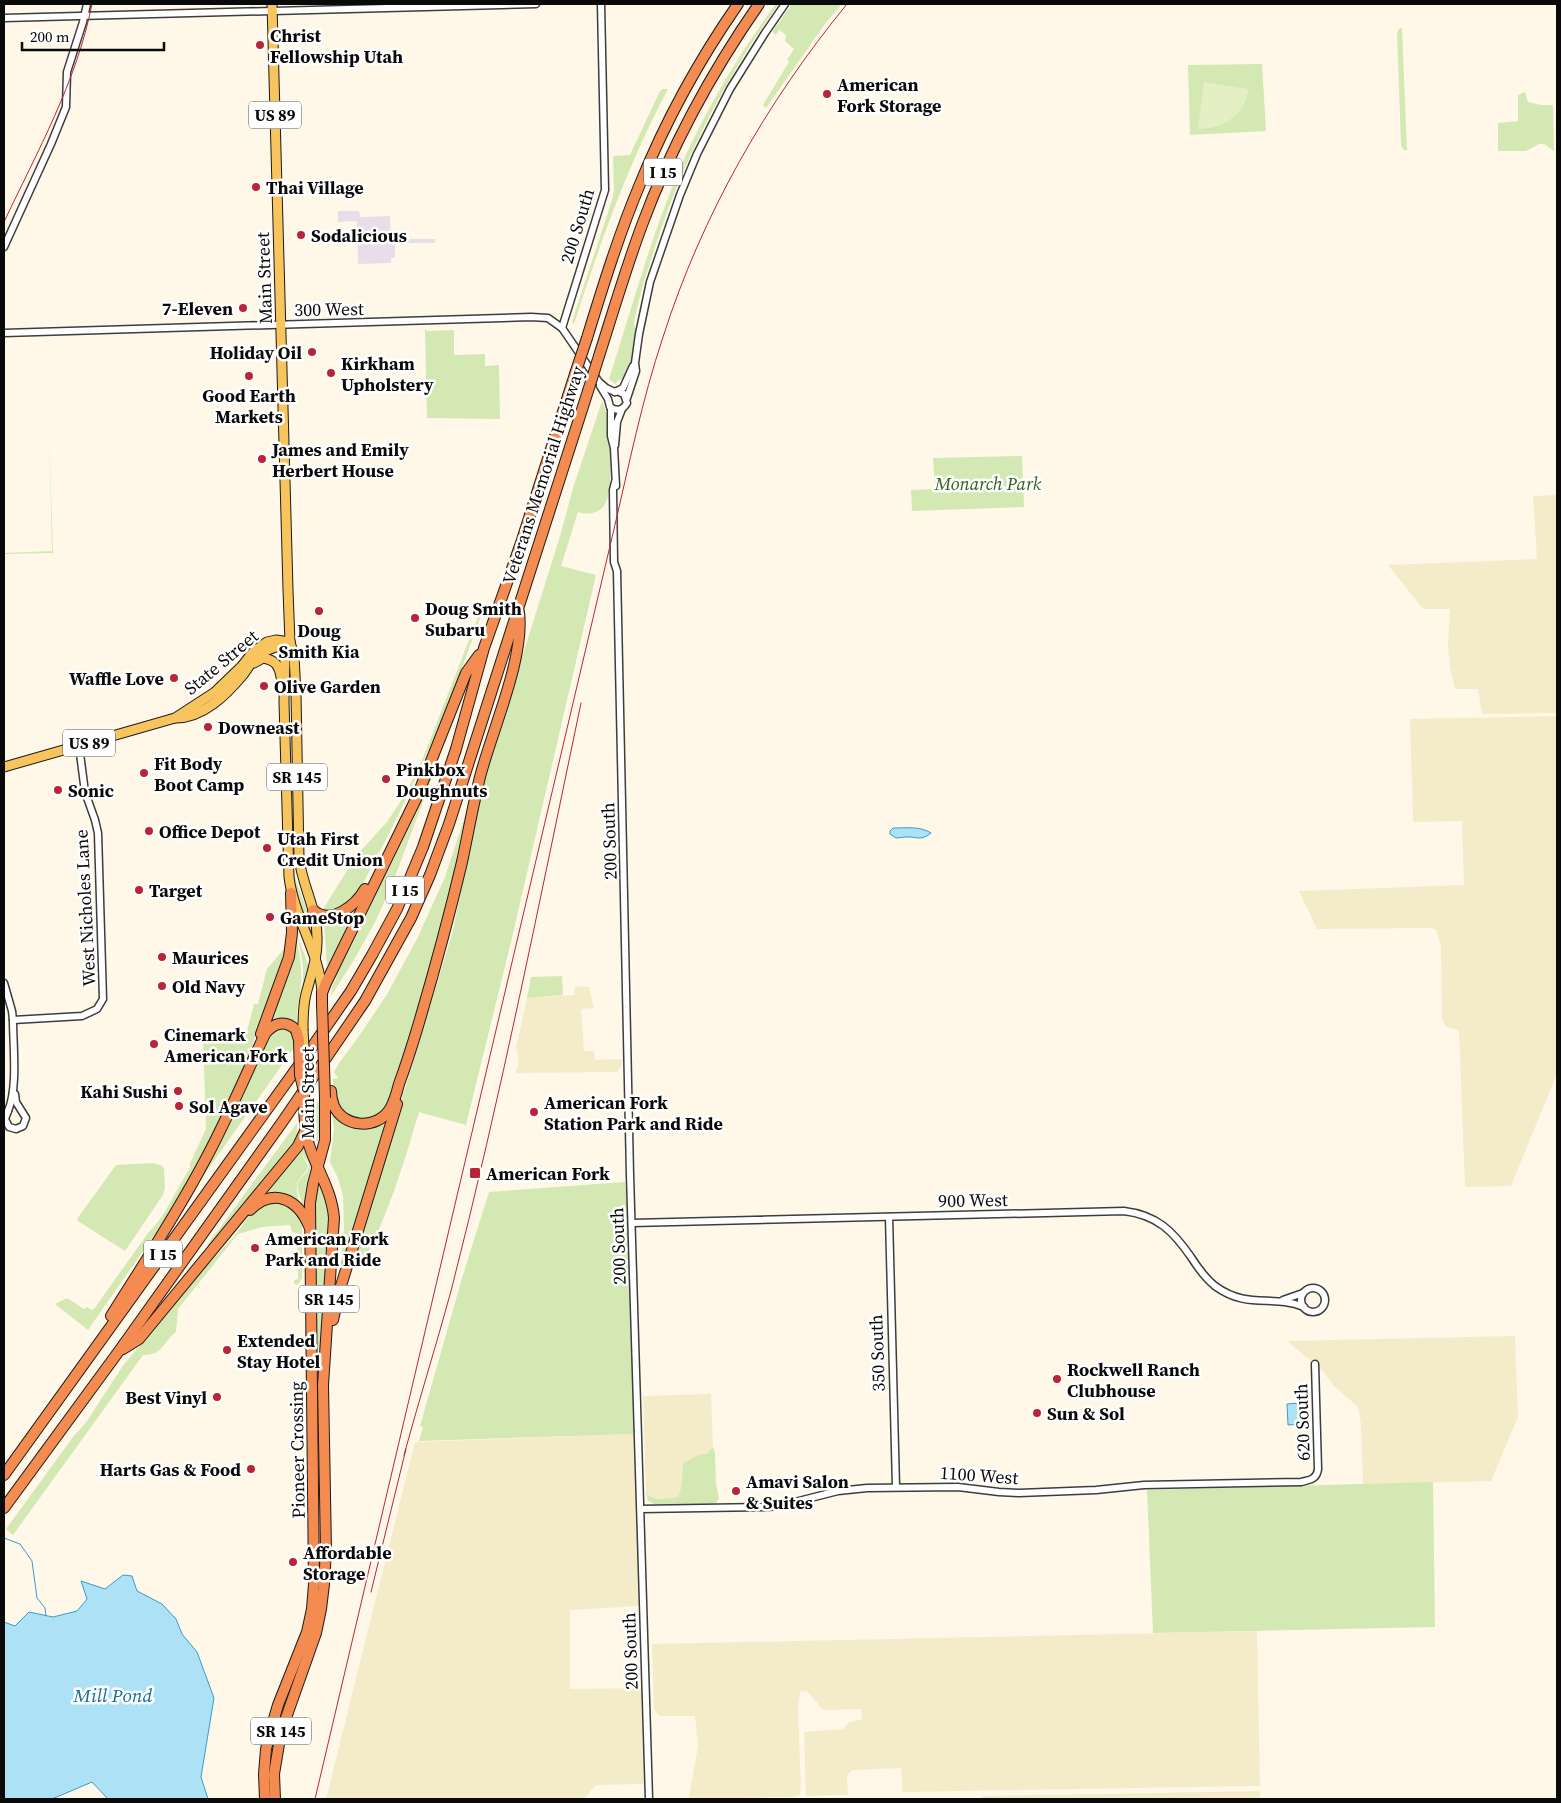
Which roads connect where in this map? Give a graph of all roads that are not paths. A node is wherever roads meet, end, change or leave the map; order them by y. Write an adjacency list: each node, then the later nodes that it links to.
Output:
1 (87, 4): 8 (street)
2 (536, 4): 7 (street)
3 (601, 4): 12 (street, 200 South)
4 (738, 4): 24 (highway, Veterans Memorial Highway / I 15, bridge)
5 (759, 4): 22 (highway, Veterans Memorial Highway / I 15, bridge)
6 (785, 4): 14 (street)
7 (272, 8): 8 (street); 11 (main road, Main Street / US 89)
8 (84, 17): 9 (street); 10 (street)
9 (4, 18)
10 (4, 247)
11 (282, 325): 12 (street, 300 West); 13 (street, 300 West); 23 (main road, Main Street / US 89)
12 (562, 328): 15 (street)
13 (4, 333)
14 (635, 363): 16 (street); 17 (street)
15 (599, 382): 16 (street); 18 (street)
16 (616, 391): 17 (street); 18 (street)
17 (627, 398): 20 (street)
18 (608, 399): 19 (street)
19 (611, 408): 20 (street); 21 (street, 200 South)
20 (622, 409): 21 (street, 200 South)
21 (614, 448): 48 (street, 200 South)
22 (518, 608): 39 (highway); 54 (highway, Veterans Memorial Highway / I 15)
23 (290, 642): 25 (main road, State Street / US 89); 26 (main road, Main Street / SR 145); 27 (main road, State Street / US 89); 32 (main road, Main Street / SR 145)
24 (484, 648): 30 (highway); 56 (highway, Veterans Memorial Highway / I 15)
25 (250, 666): 26 (main road, State Street); 27 (main road, State Street / US 89)
26 (284, 702): 31 (main road, Main Street / SR 145)
27 (175, 718): 28 (main road, State Street / US 89)
28 (78, 746): 29 (main road, State Street / US 89); 36 (street, West Nicholes Lane)
29 (4, 767)
30 (404, 823): 32 (highway); 35 (highway)
31 (291, 893): 33 (main road, Main Street / SR 145); 38 (highway)
32 (313, 910): 33 (main road, Main Street / SR 145)
33 (315, 962): 35 (main road, Main Street / SR 145); 37 (main road, Main Street / SR 145)
34 (4, 983): 36 (street)
35 (322, 993): 41 (highway, Main Street / SR 145, bridge)
36 (13, 1020): 40 (street)
37 (300, 1030): 38 (highway); 45 (highway, Main Street / SR 145, bridge)
38 (253, 1060): 56 (highway)
39 (407, 1063): 41 (highway); 57 (highway)
40 (14, 1087): 42 (street); 43 (street)
41 (328, 1094): 46 (highway, Main Street / SR 145)
42 (22, 1110): 43 (street); 44 (street)
43 (6, 1112): 44 (street)
44 (6, 1126)
45 (306, 1130): 46 (highway, Main Street / SR 145); 50 (highway)
46 (318, 1166): 49 (highway, Pioneer Crossing / SR 145); 57 (highway, Pioneer Crossing / SR 145)
47 (889, 1217): 48 (street, 900 West); 52 (street, 900 West); 60 (street, 350 South)
48 (632, 1223): 62 (street, 200 South)
49 (312, 1236): 50 (highway); 63 (highway, Pioneer Crossing / SR 145)
50 (207, 1256): 54 (highway)
51 (1303, 1293): 52 (street, 900 West); 53 (street); 53 (street)
52 (1279, 1301): 53 (street, 900 West)
53 (1304, 1307)
54 (119, 1351): 61 (highway, Veterans Memorial Highway / I 15)
55 (1315, 1364): 59 (street, 620 South)
56 (56, 1402): 58 (highway, Veterans Memorial Highway / I 15)
57 (323, 1435): 64 (highway, Pioneer Crossing / SR 145)
58 (4, 1475)
59 (1315, 1477): 60 (street, 1100 West)
60 (896, 1487): 62 (street, 1100 West)
61 (4, 1508)
62 (641, 1509): 65 (street, 200 South)
63 (265, 1799)
64 (275, 1799)
65 (649, 1799)

